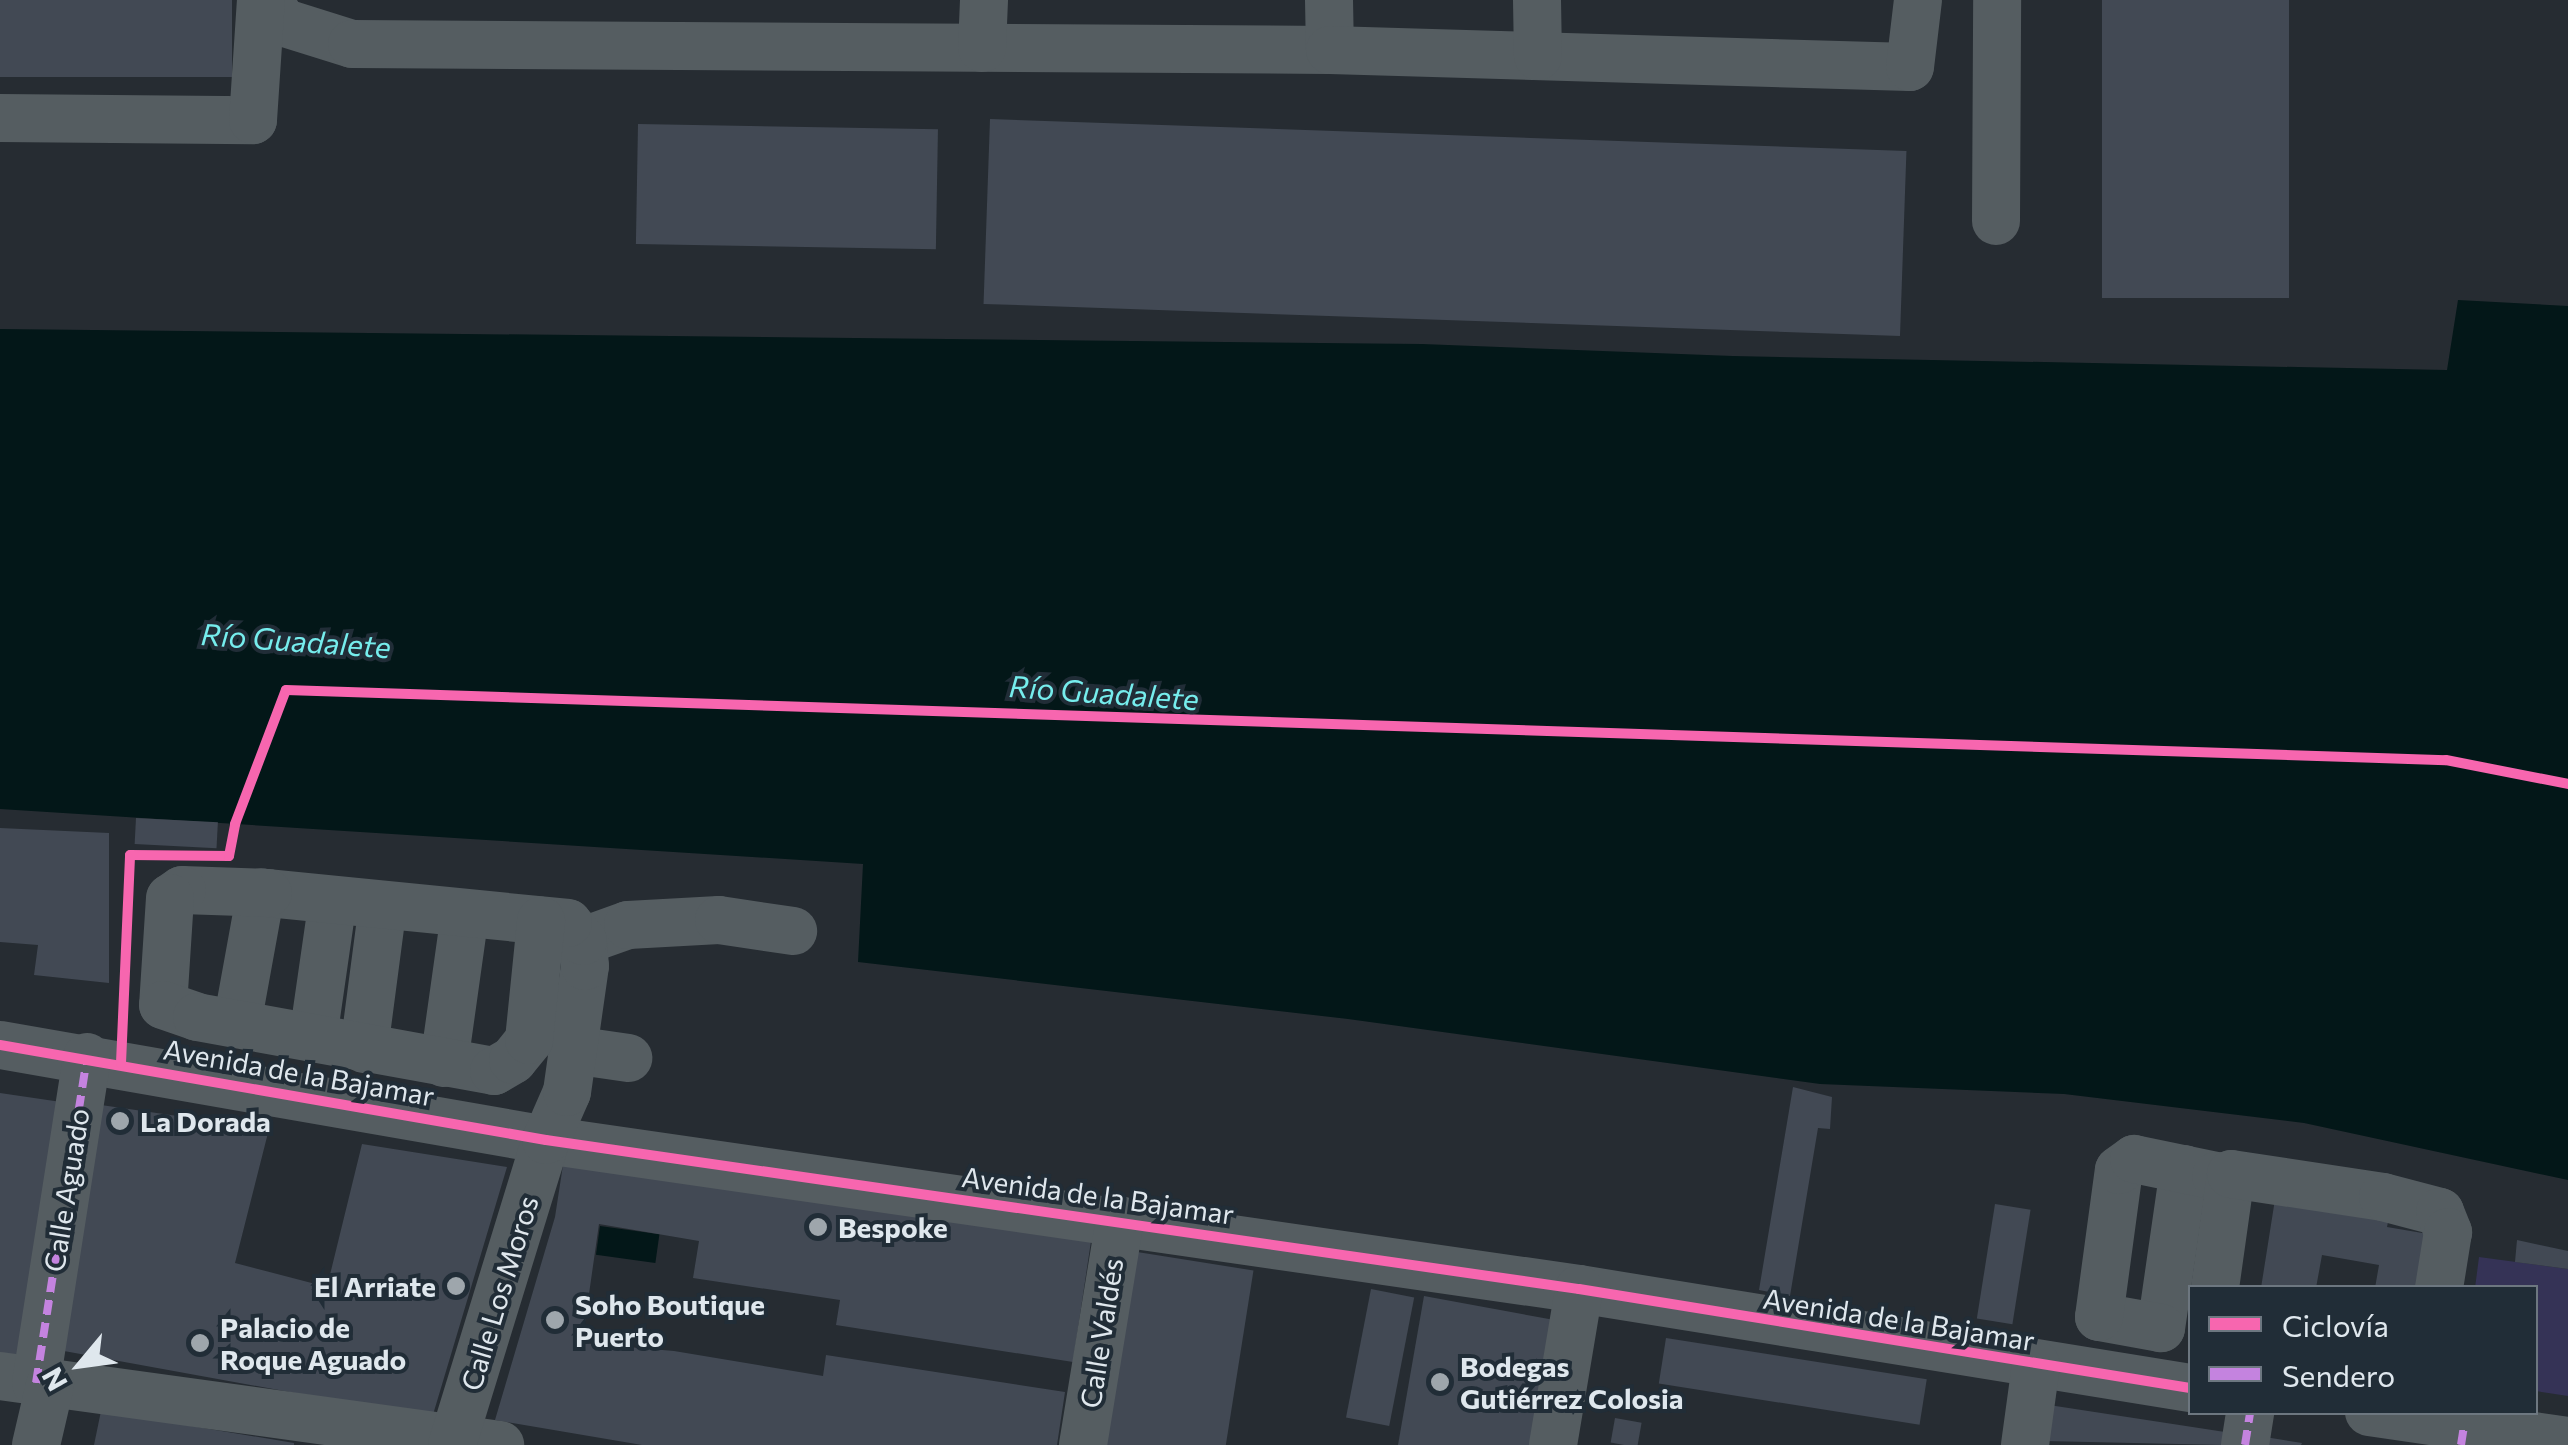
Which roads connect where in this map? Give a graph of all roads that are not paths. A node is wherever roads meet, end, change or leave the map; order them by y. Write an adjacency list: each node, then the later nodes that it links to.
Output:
1 (260, 0): 11 (street)
2 (268, 0): 8 (street)
3 (984, 0): 8 (street)
4 (1328, 0): 9 (street)
5 (1537, 0): 10 (street)
6 (1918, 0): 10 (street)
7 (1997, 0): 12 (street)
8 (982, 48): 9 (street)
9 (1330, 50): 10 (street)
10 (1538, 56)
11 (0, 118)
12 (1996, 220)
13 (260, 892): 14 (street); 20 (street); 20 (street)
14 (333, 900): 15 (street); 21 (street)
15 (384, 904): 16 (street); 23 (street)
16 (465, 913): 17 (street); 27 (street)
17 (541, 921): 19 (street); 27 (street)
18 (793, 931): 19 (street)
19 (583, 941): 24 (street, Calle Los Moros)
20 (237, 1024): 21 (street)
21 (313, 1038): 23 (street)
22 (0, 1045): 25 (street, Avenida de la Bajamar)
23 (364, 1048): 27 (street)
24 (573, 1050): 26 (street); 28 (street, Calle Los Moros)
25 (87, 1058): 28 (street, Avenida de la Bajamar); 36 (street, Calle Aguado)
26 (628, 1058)
27 (444, 1064)
28 (546, 1140): 31 (street, Avenida de la Bajamar); 42 (street, Calle Los Moros)
29 (2184, 1169): 30 (street)
30 (2230, 1185): 32 (street); 33 (street)
31 (1120, 1220): 34 (street, Avenida de la Bajamar); 44 (street, Calle Valdés)
32 (2215, 1285)
33 (2439, 1285)
34 (1579, 1288): 35 (street, Avenida de la Bajamar); 45 (street)
35 (2036, 1366): 37 (street, Avenida de la Bajamar); 46 (street)
36 (28, 1381): 42 (street); 43 (street, Calle Aguado)
37 (2188, 1388)
38 (2250, 1415): 47 (street)
39 (2417, 1416): 40 (street)
40 (2462, 1436): 41 (street)
41 (2568, 1441)
42 (469, 1442)
43 (36, 1445)
44 (1083, 1445)
45 (1553, 1445)
46 (2025, 1445)
47 (2245, 1445)

